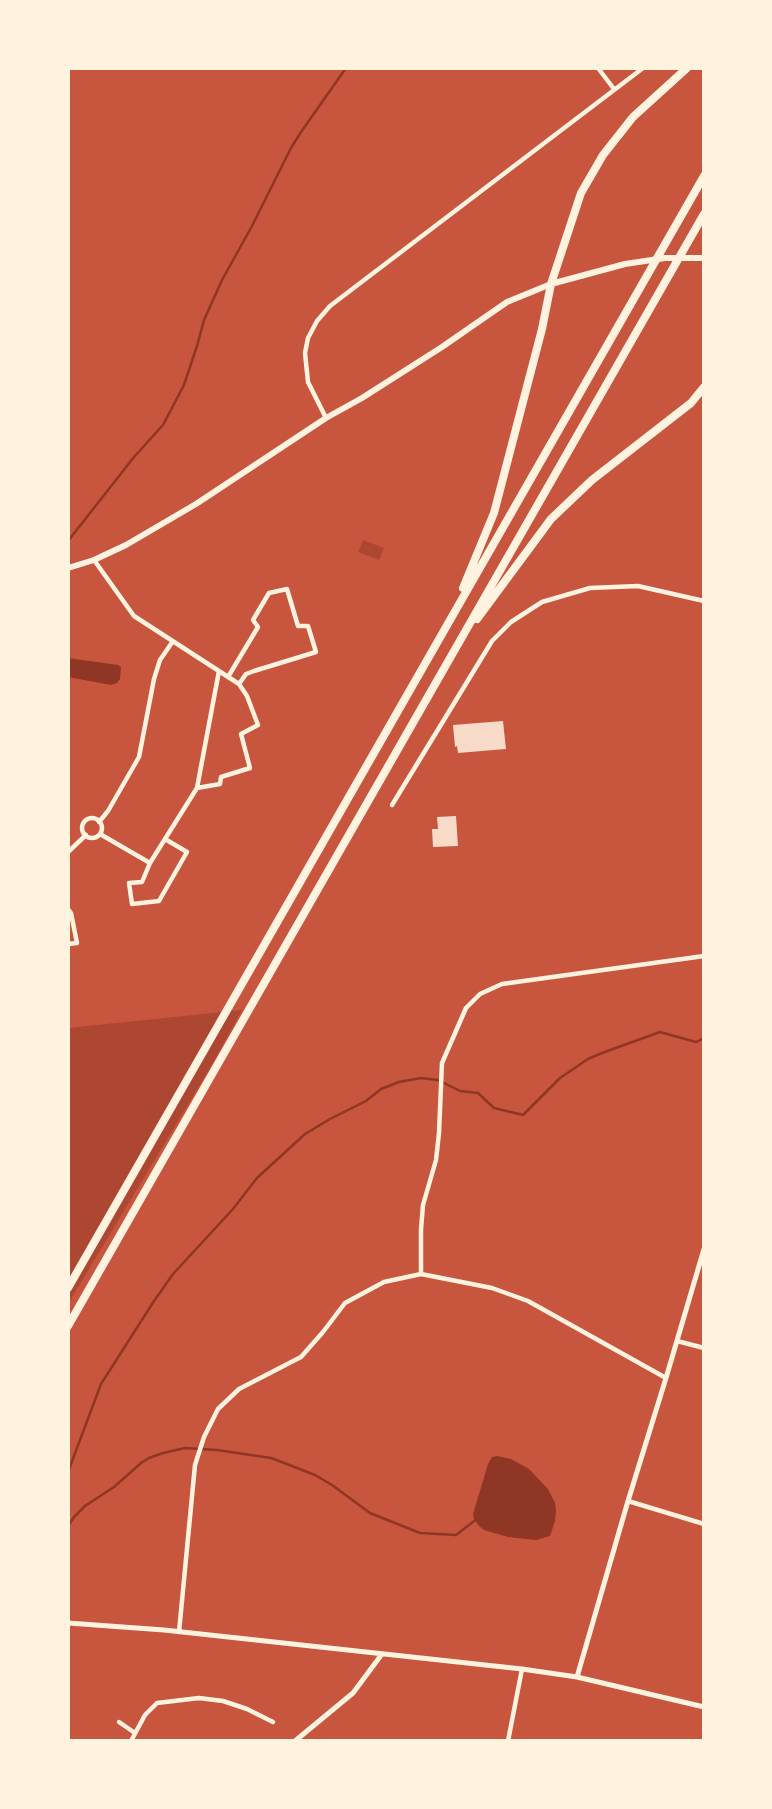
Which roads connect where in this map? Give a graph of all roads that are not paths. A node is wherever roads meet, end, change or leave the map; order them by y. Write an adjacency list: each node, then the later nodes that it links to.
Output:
1 (598, 68): 4 (street)
2 (643, 68): 4 (street)
3 (687, 68): 8 (highway)
4 (614, 89): 10 (street)
5 (704, 176): 14 (highway)
6 (704, 214): 16 (highway)
7 (704, 258): 8 (main road)
8 (551, 284): 10 (main road); 14 (highway)
9 (704, 387): 16 (highway)
10 (326, 418): 11 (main road)
11 (94, 560): 12 (main road); 15 (street)
12 (68, 568)
13 (704, 601): 21 (street)
14 (448, 621): 33 (highway)
15 (173, 641): 17 (street); 22 (street)
16 (453, 652): 34 (highway)
17 (219, 671): 18 (street); 20 (street)
18 (228, 677): 19 (street); 19 (street)
19 (239, 684): 20 (street)
20 (197, 788): 25 (street)
21 (392, 805)
22 (99, 822): 23 (street); 24 (street)
23 (100, 834): 24 (street); 27 (street)
24 (86, 835): 26 (street)
25 (165, 839): 27 (street); 27 (street)
26 (68, 852)
27 (150, 863)
28 (68, 909): 29 (street)
29 (68, 944)
30 (704, 956): 32 (street)
31 (704, 1249): 35 (street)
32 (421, 1273): 37 (street); 41 (street)
33 (68, 1288)
34 (68, 1326)
35 (677, 1341): 36 (street); 37 (street)
36 (704, 1348)
37 (666, 1378): 38 (street)
38 (628, 1501): 39 (street); 44 (street)
39 (704, 1524)
40 (68, 1623): 41 (street)
41 (179, 1632): 42 (street)
42 (382, 1654): 43 (street); 50 (street)
43 (522, 1669): 44 (street); 51 (street)
44 (577, 1677): 45 (street)
45 (704, 1707)
46 (119, 1722): 48 (street)
47 (273, 1722): 48 (street)
48 (135, 1732): 49 (street)
49 (131, 1741)
50 (295, 1741)
51 (508, 1741)

